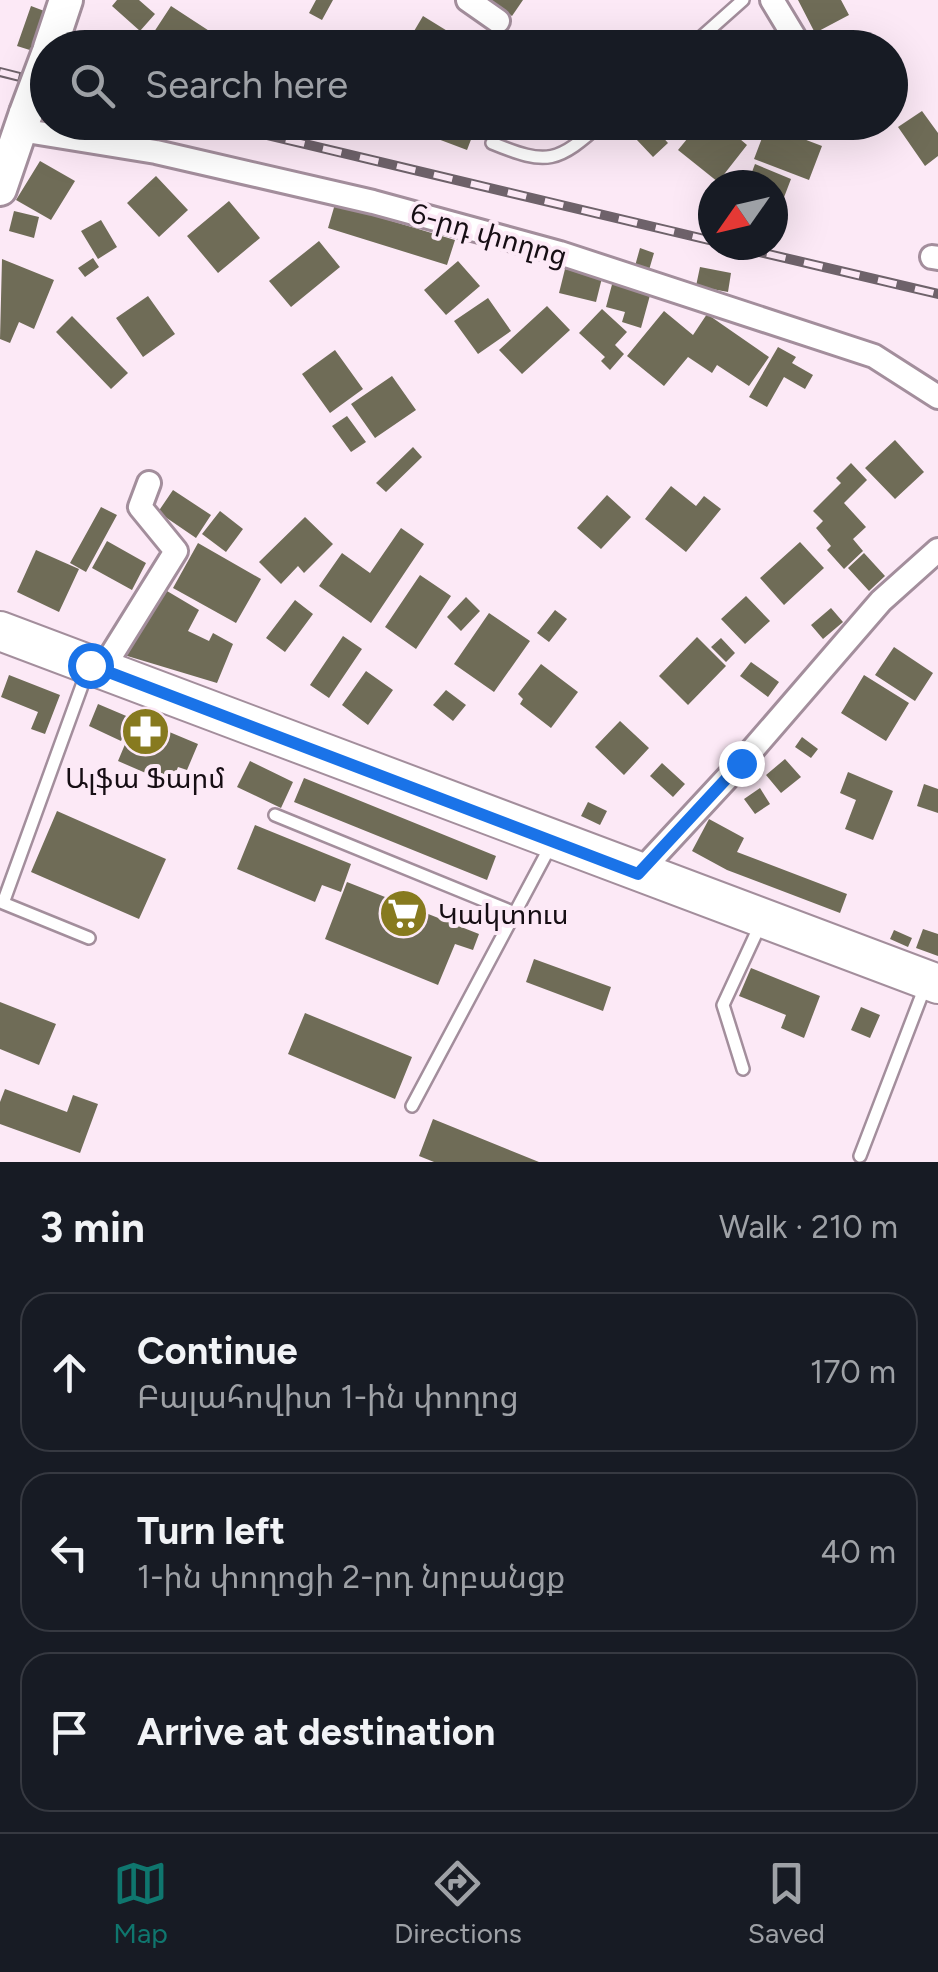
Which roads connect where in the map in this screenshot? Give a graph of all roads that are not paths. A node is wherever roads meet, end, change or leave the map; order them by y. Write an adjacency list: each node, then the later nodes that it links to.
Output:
1 (66, 0): 6 (street)
2 (468, 0): 5 (street)
3 (743, 0): 7 (lane)
4 (772, 0): 8 (street)
5 (498, 21)
6 (56, 30)
7 (709, 30)
8 (790, 30)
9 (30, 102): 10 (street, bridge)
10 (23, 122): 11 (street, 6-րդ փողոց); 15 (street)
11 (30, 124)
12 (103, 140): 16 (street, 6-րդ փողոց)
13 (579, 140): 14 (lane)
14 (492, 142)
15 (0, 189)
16 (938, 397)
17 (149, 483): 20 (street)
18 (938, 550): 23 (street)
19 (0, 631): 20 (main road)
20 (96, 667): 22 (main road); 26 (lane)
21 (274, 814): 24 (lane)
22 (554, 841): 23 (main road); 24 (lane)
23 (638, 874): 25 (main road)
24 (515, 913): 29 (lane)
25 (762, 919): 27 (main road); 28 (lane)
26 (89, 938)
27 (933, 982): 30 (lane)
28 (742, 1068)
29 (412, 1106)
30 (860, 1156)

